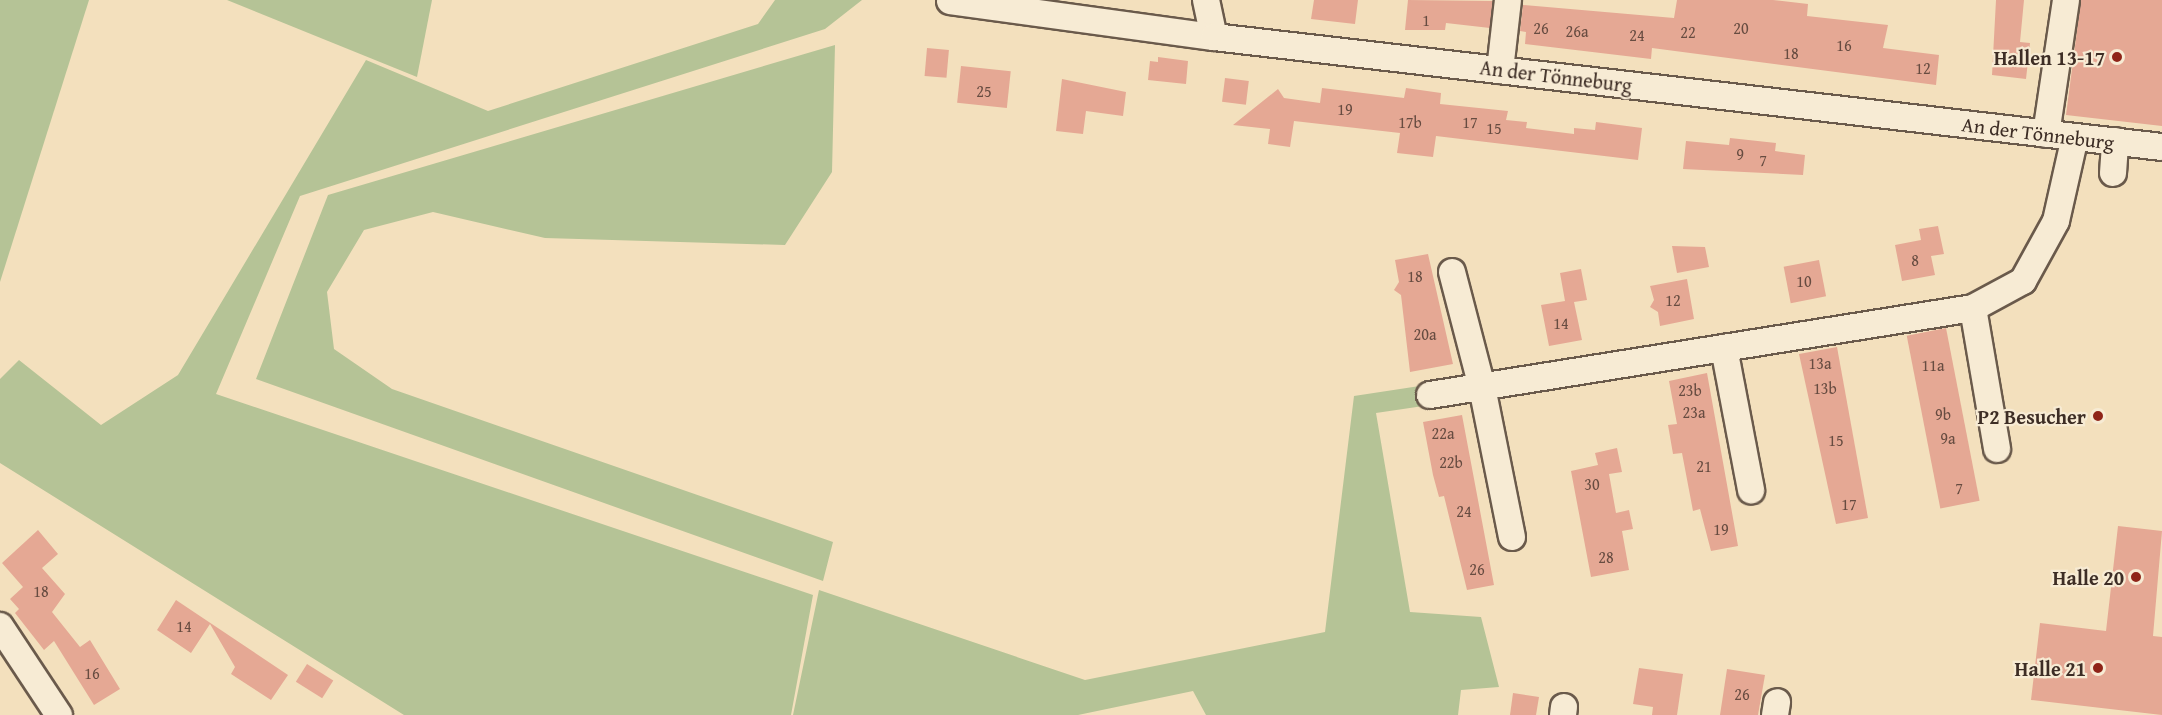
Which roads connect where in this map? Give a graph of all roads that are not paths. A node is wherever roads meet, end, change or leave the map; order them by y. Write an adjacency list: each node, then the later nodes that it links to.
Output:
1 (1206, 0): 5 (street)
2 (1508, 0): 6 (street)
3 (2066, 0): 7 (street)
4 (950, 1): 5 (street, An der Tönneburg)
5 (1214, 38): 6 (street, An der Tönneburg)
6 (1500, 70): 7 (street, An der Tönneburg)
7 (2046, 134): 8 (street, An der Tönneburg)
8 (2075, 137): 9 (street, An der Tönneburg); 13 (street)
9 (2115, 141): 10 (street, An der Tönneburg); 11 (street)
10 (2162, 147)
11 (2113, 173)
12 (1452, 272): 15 (street)
13 (1973, 308): 14 (street); 17 (street)
14 (1724, 348): 15 (street); 18 (street)
15 (1482, 387): 16 (street); 19 (street)
16 (1430, 395)
17 (1997, 449)
18 (1752, 490)
19 (1512, 537)
20 (0, 626): 21 (street)
21 (59, 715)

